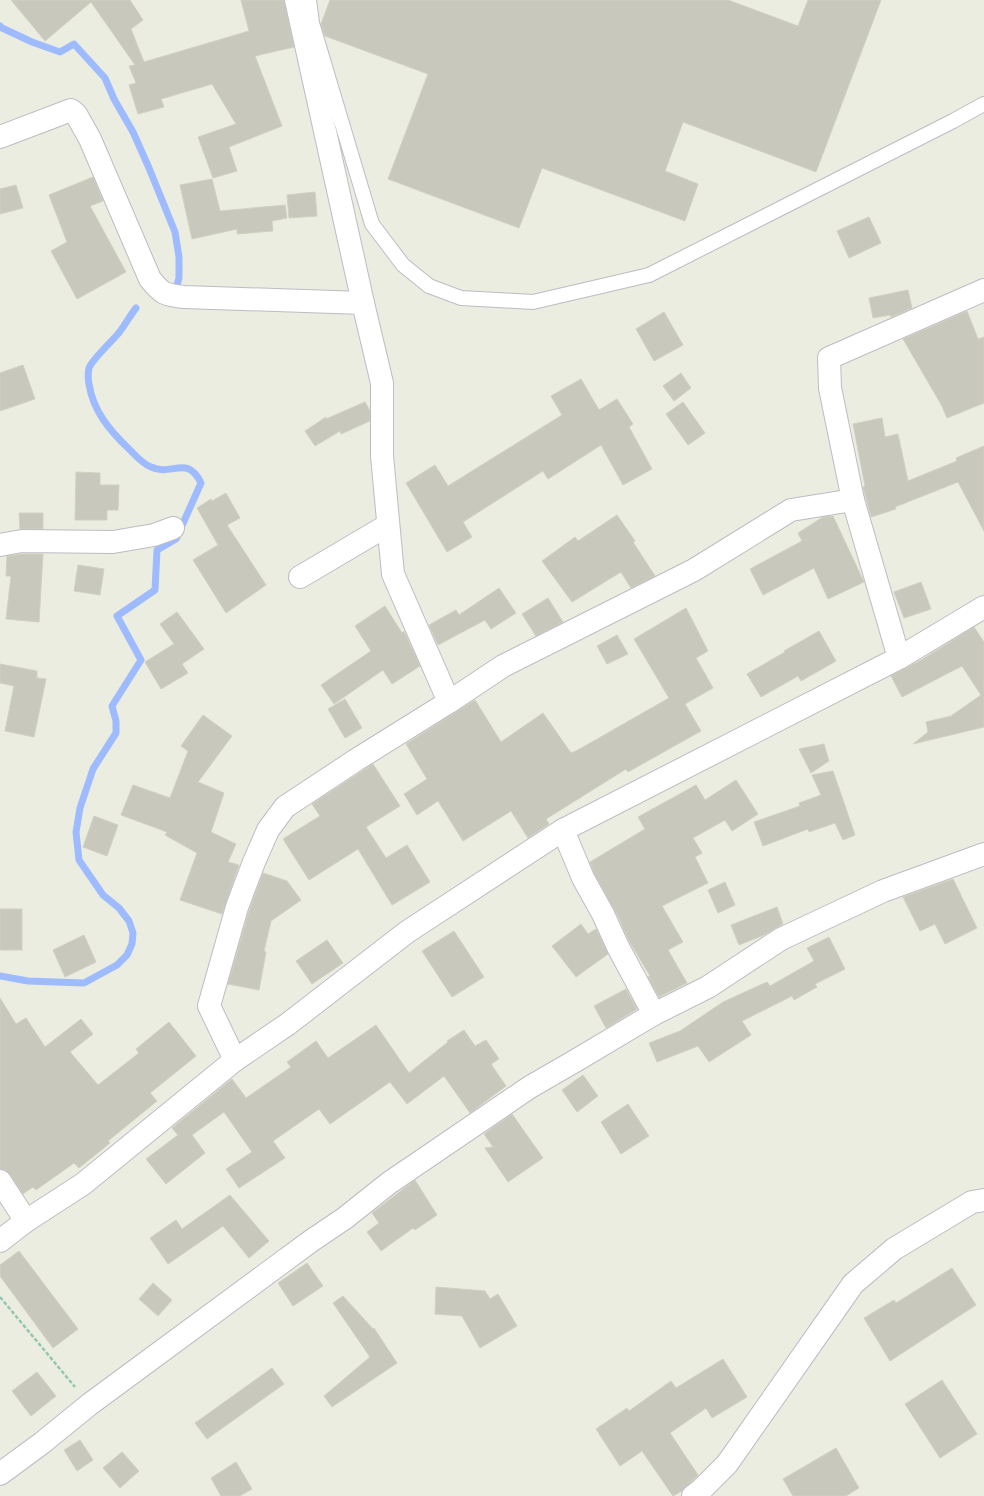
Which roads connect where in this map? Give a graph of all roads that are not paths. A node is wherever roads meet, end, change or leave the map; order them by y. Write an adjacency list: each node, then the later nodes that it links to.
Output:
1 (296, 0): 6 (street)
2 (309, 0): 3 (lane)
3 (984, 104)
4 (0, 137): 6 (street)
5 (984, 290): 7 (street)
6 (363, 303): 8 (street)
7 (853, 500): 13 (street); 14 (street)
8 (388, 524): 11 (street); 14 (street)
9 (173, 528): 10 (street)
10 (0, 544)
11 (300, 577)
12 (984, 607): 13 (street)
13 (899, 658): 15 (street)
14 (449, 702): 18 (street)
15 (563, 830): 17 (street); 18 (street)
16 (984, 854): 17 (street)
17 (654, 1014): 23 (street)
18 (235, 1060): 21 (street)
19 (0, 1181): 21 (street)
20 (984, 1200): 24 (street)
21 (26, 1221): 22 (street)
22 (0, 1241)
23 (0, 1474)
24 (693, 1496)

